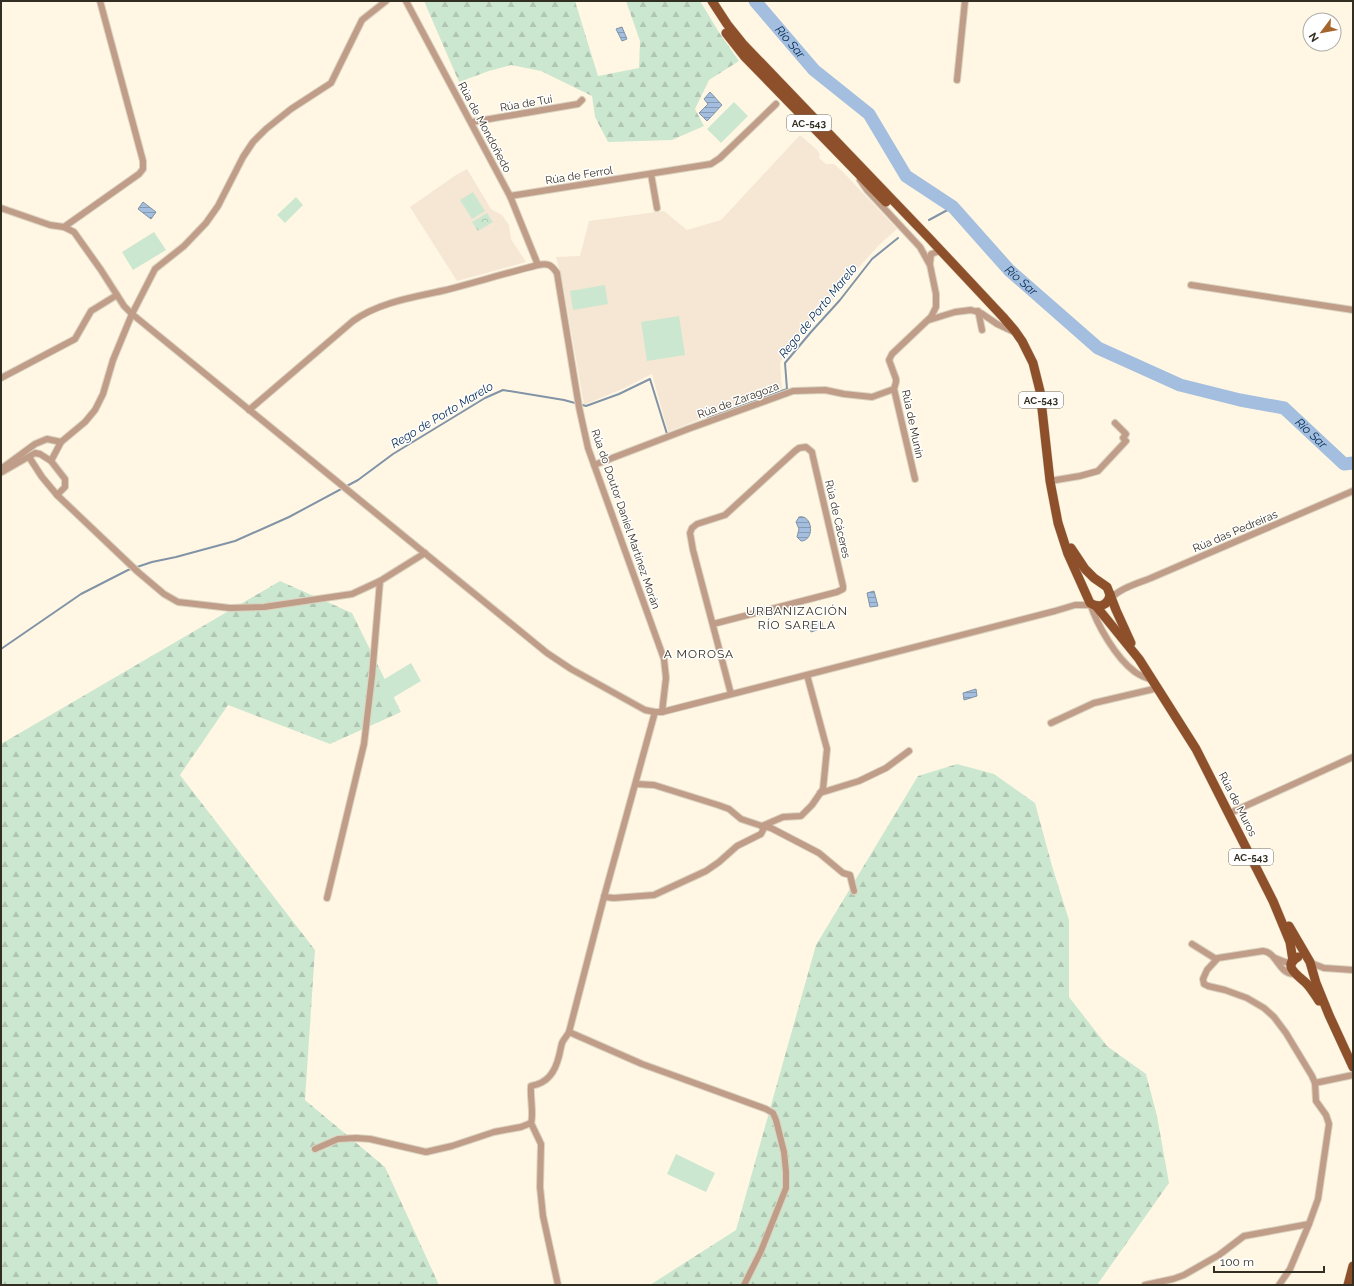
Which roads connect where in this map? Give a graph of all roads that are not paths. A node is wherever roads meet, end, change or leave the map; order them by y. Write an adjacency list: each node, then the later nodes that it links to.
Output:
1 (100, 1): 15 (street)
2 (386, 1): 24 (street)
3 (406, 1): 9 (street, Rúa de Mondoñedo)
4 (711, 1): 10 (main road, AC-543); 19 (main road, AC-543)
5 (965, 1): 6 (street)
6 (957, 80)
7 (582, 100): 9 (street, Rúa de Tui)
8 (776, 104): 11 (street, Rúa de Ferrol)
9 (472, 122): 12 (street, Rúa de Mondoñedo)
10 (846, 162): 16 (main road, AC-543); 18 (street, Rúa de Munín)
11 (650, 174): 12 (street, Rúa de Ferrol); 14 (street)
12 (510, 196): 17 (street, Rúa de Mondoñedo)
13 (1, 208): 15 (street)
14 (657, 208)
15 (64, 227): 21 (street)
16 (937, 252): 18 (street); 19 (main road, AC-543)
17 (538, 265): 30 (street); 35 (street, Rúa do Doutor Daniel Martínez Morán)
18 (930, 265): 25 (street, Rúa de Munín)
19 (957, 269): 27 (main road, AC-543)
20 (1191, 285): 22 (street)
21 (117, 295): 24 (street); 28 (street)
22 (1353, 310)
23 (978, 311): 25 (street, Rúa de Munín); 26 (street); 27 (street)
24 (132, 314): 30 (street); 32 (street)
25 (929, 320): 29 (street, Rúa de Munín)
26 (982, 330)
27 (1017, 333): 39 (main road, AC-543)
28 (1, 378)
29 (894, 388): 35 (street, Rúa de Zaragoza); 38 (street, Rúa de Munín)
30 (249, 410): 43 (street)
31 (1115, 423): 39 (street)
32 (61, 442): 34 (street); 36 (street)
33 (29, 457): 34 (street); 37 (street); 41 (street)
34 (51, 461): 41 (street)
35 (594, 465): 56 (street, Rúa do Doutor Daniel Martínez Morán)
36 (1, 469)
37 (1, 473)
38 (915, 479)
39 (1050, 481): 42 (main road, AC-543)
40 (1353, 491): 46 (street, Rúa das Pedreiras)
41 (57, 494): 44 (street)
42 (1060, 528): 45 (main road, AC-543); 47 (main road, AC-543)
43 (424, 553): 44 (street); 55 (street)
44 (380, 581): 66 (street)
45 (1103, 584): 46 (street); 47 (main road); 48 (main road, AC-543)
46 (1125, 588): 48 (street, Rúa das Pedreiras)
47 (1088, 598): 48 (main road); 49 (street); 49 (street); 51 (main road, AC-543); 53 (street)
48 (1111, 598): 51 (main road, AC-543)
49 (1075, 605): 52 (street)
50 (713, 624): 50 (street, Rúa de Cáceres); 54 (street)
51 (1139, 659): 53 (main road, AC-543)
52 (807, 675): 54 (street); 61 (street)
53 (1155, 684): 57 (street); 62 (main road, Rúa de Muros / AC-543)
54 (731, 694): 56 (street)
55 (655, 712): 56 (street); 60 (street)
56 (662, 712)
57 (1051, 723)
58 (909, 751): 61 (street)
59 (1353, 757): 62 (street)
60 (636, 784): 63 (street); 65 (street)
61 (820, 793): 63 (street)
62 (1230, 813): 67 (main road, Rúa de Muros / AC-543)
63 (762, 826): 64 (street); 65 (street)
64 (854, 890)
65 (604, 897): 75 (street)
66 (327, 898)
67 (1274, 901): 71 (main road, Rúa de Muros / AC-543); 72 (main road, Rúa de Muros / AC-543)
68 (1192, 944): 70 (street)
69 (1273, 957): 70 (street); 71 (street); 72 (street, Rúa de Muros)
70 (1216, 959): 78 (street)
71 (1293, 961): 72 (main road, Rúa de Muros / AC-543); 72 (main road)
72 (1307, 970): 73 (street); 74 (main road, Rúa de Muros / AC-543); 74 (main road, Rúa de Muros / AC-543)
73 (1353, 970)
74 (1329, 1015): 76 (main road, Rúa de Muros / AC-543)
75 (569, 1032): 79 (street); 84 (street)
76 (1352, 1065)
77 (1353, 1075): 78 (street)
78 (1315, 1083): 81 (street)
79 (531, 1123): 80 (street); 83 (street)
80 (316, 1149)
81 (1309, 1224): 85 (street); 86 (street)
82 (1353, 1266): 87 (main road)
83 (558, 1285)
84 (744, 1285)
85 (1146, 1285)
86 (1279, 1285)
87 (1348, 1285)

